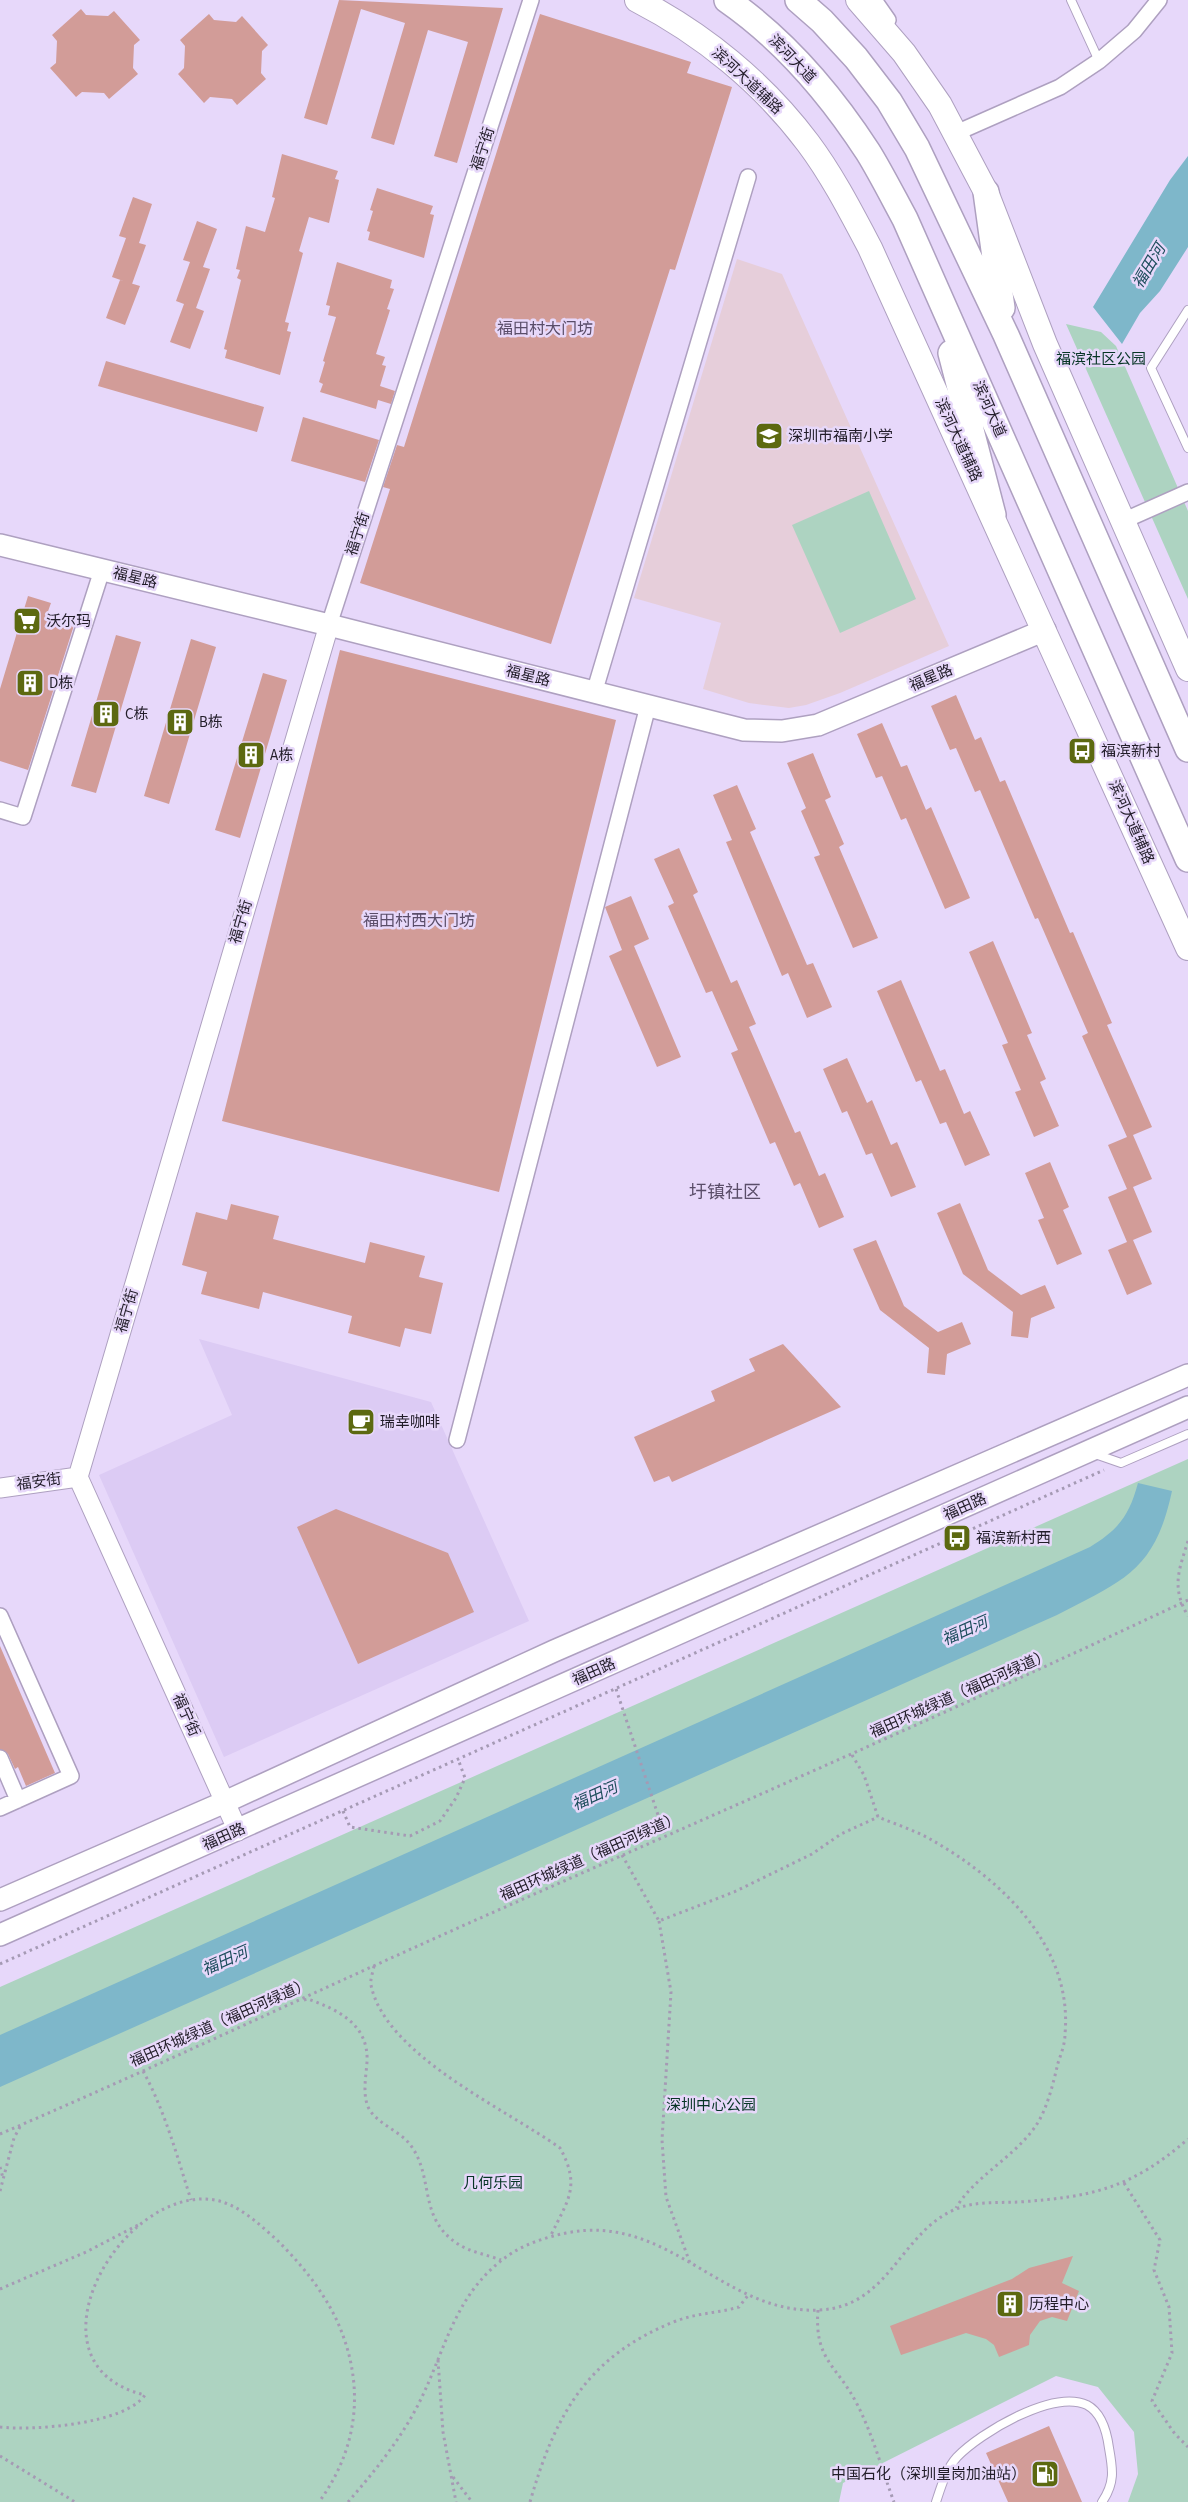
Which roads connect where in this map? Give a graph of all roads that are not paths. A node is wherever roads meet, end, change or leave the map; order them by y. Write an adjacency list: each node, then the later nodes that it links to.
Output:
1 (531, 0): 23 (street, 福宁街)
2 (637, 0): 19 (main road, 滨河大道辅路)
3 (727, 0): 14 (highway, 滨河大道)
4 (798, 0): 16 (highway)
5 (858, 0): 10 (main road)
6 (874, 0): 10 (street)
7 (1071, 0): 9 (lane)
8 (1160, 0): 9 (street)
9 (1099, 61): 11 (street)
10 (940, 105): 11 (main road)
11 (956, 133): 13 (main road)
12 (748, 176): 26 (street)
13 (986, 192): 16 (highway); 20 (main road)
14 (932, 280): 19 (highway); 30 (highway, 滨河大道)
15 (1188, 310): 17 (lane)
16 (1006, 335): 28 (highway)
17 (1188, 448)
18 (1188, 492): 20 (street)
19 (993, 515): 24 (main road, 滨河大道辅路)
20 (1123, 521): 25 (main road)
21 (0, 545): 22 (main road, 福星路)
22 (102, 570): 23 (main road, 福星路); 29 (street)
23 (329, 625): 26 (main road, 福星路); 37 (street, 福宁街)
24 (1045, 630): 27 (main road, 福星路); 31 (main road, 滨河大道辅路)
25 (1188, 669)
26 (594, 693): 27 (main road, 福星路)
27 (648, 706): 35 (street)
28 (1188, 749)
29 (0, 810)
30 (1188, 860)
31 (1188, 948)
32 (1188, 1375): 42 (main road)
33 (1188, 1407): 36 (main road, 福田路)
34 (1188, 1434): 36 (lane)
35 (457, 1440)
36 (1089, 1452): 44 (main road, 福田路)
37 (78, 1477): 38 (street, 福安街); 42 (street, 福宁街)
38 (0, 1488)
39 (2, 1626): 41 (street)
40 (0, 1758): 41 (street)
41 (18, 1800): 43 (street)
42 (225, 1802): 44 (street, 福宁街); 45 (main road)
43 (0, 1808)
44 (238, 1831): 46 (main road, 福田路)
45 (0, 1900)
46 (0, 1935)
47 (936, 2502): 48 (lane)
48 (1102, 2502)

